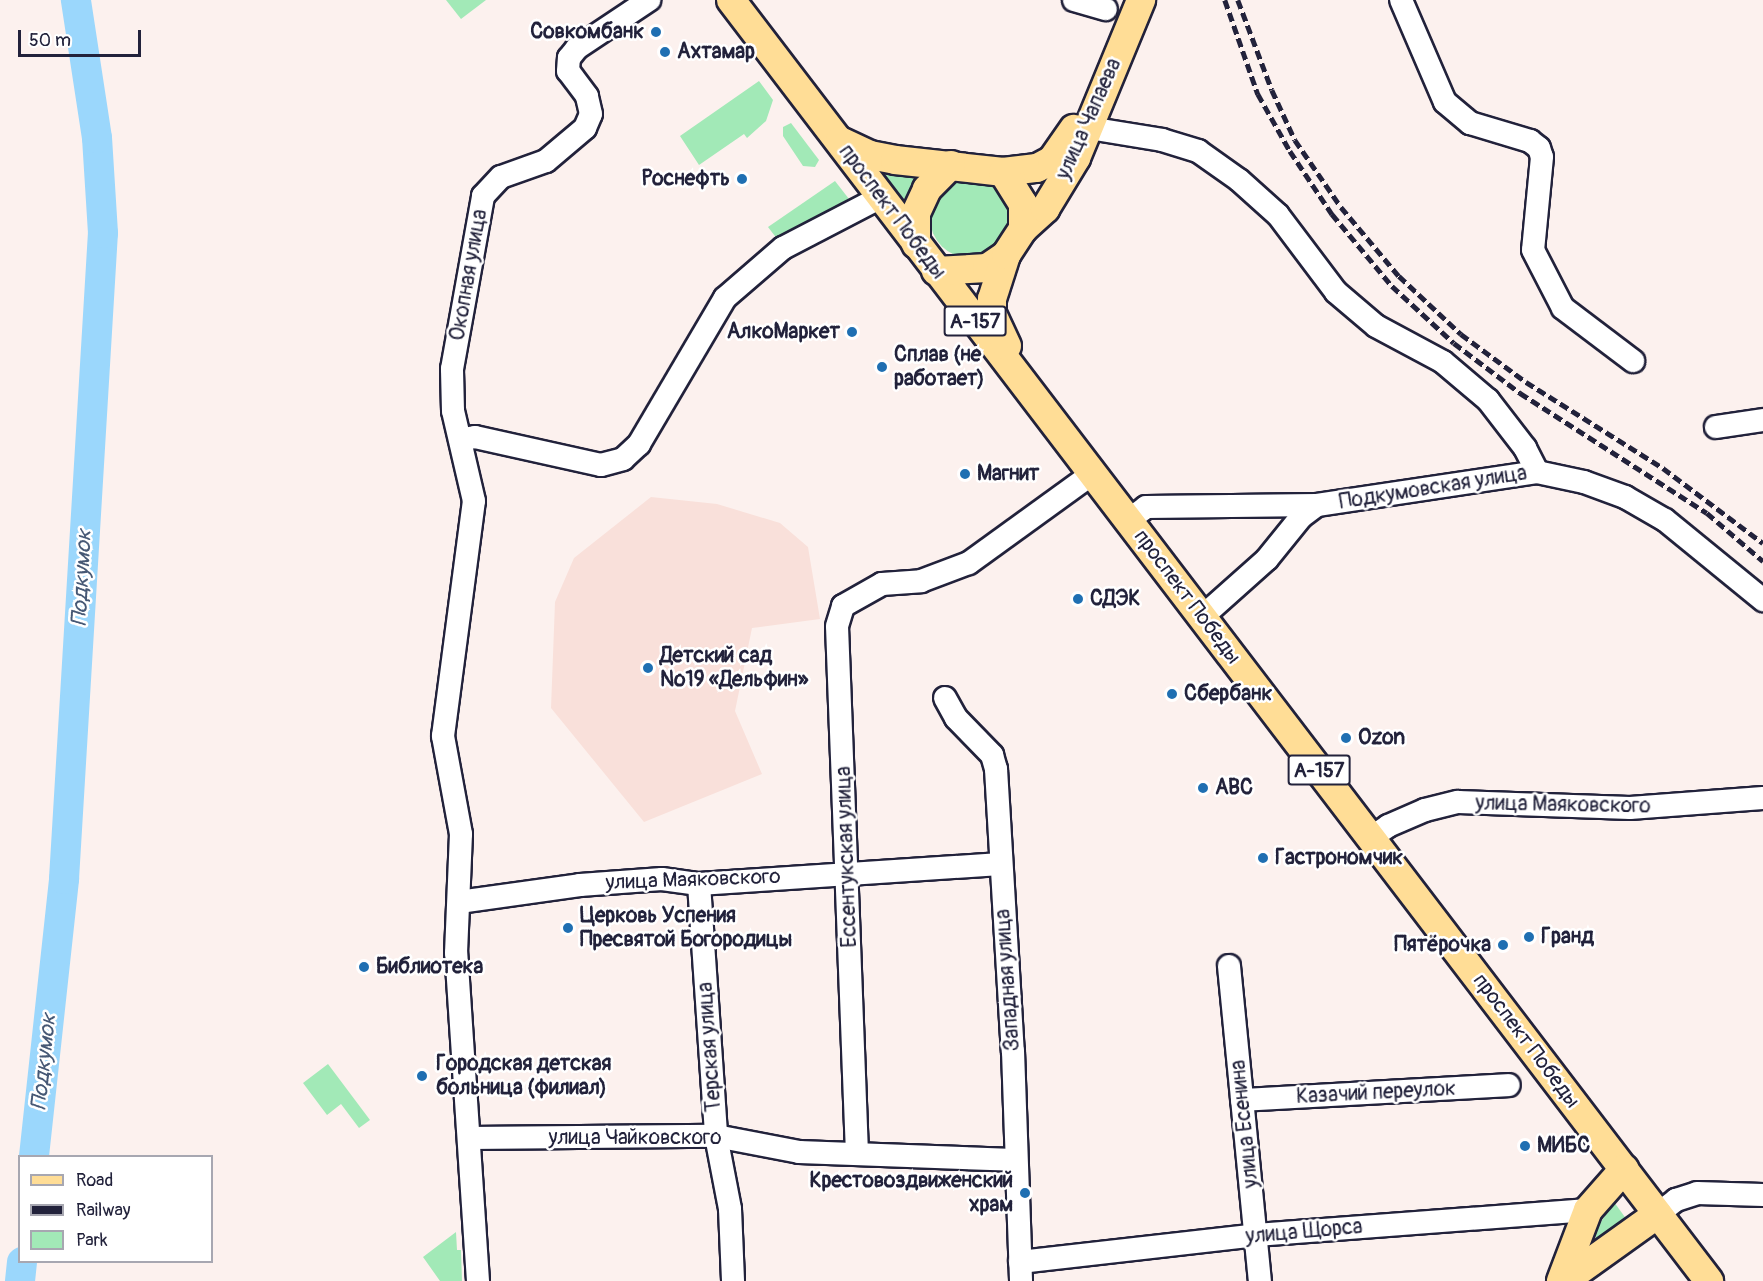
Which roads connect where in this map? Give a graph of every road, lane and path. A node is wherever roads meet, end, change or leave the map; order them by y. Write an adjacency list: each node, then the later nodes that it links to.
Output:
1 (649, 0): 20 (street, Окопная улица)
2 (731, 0): 8 (main road, проспект Победы / А-157)
3 (1074, 0): 6 (street)
4 (1141, 0): 7 (main road, улица Чапаева)
5 (1401, 0): 16 (street)
6 (1114, 4): 10 (main road, улица Чапаева)
7 (1089, 128): 12 (main road, улица Чапаева); 21 (street)
8 (838, 140): 9 (main road, улица Чапаева); 11 (main road, проспект Победы / А-157)
9 (951, 165): 10 (main road, улица Чапаева); 13 (main road)
10 (1003, 171): 12 (main road)
11 (881, 197): 13 (main road, проспект Победы / А-157); 20 (street)
12 (1023, 229): 14 (main road, улица Чапаева)
13 (916, 244): 15 (main road, проспект Победы / А-157)
14 (1006, 255): 15 (main road); 17 (main road, улица Чапаева)
15 (936, 271): 17 (main road, проспект Победы / А-157)
16 (1634, 361)
17 (1013, 372): 22 (main road, проспект Победы / А-157)
18 (1763, 420): 19 (street)
19 (1716, 427)
20 (463, 439): 33 (street, Окопная улица)
21 (1537, 472): 23 (street, Подкумовская улица); 25 (street, Подкумовская улица)
22 (1092, 474): 24 (main road, проспект Победы / А-157); 31 (street, Ессентукская улица)
23 (1317, 505): 24 (street, Подкумовская улица); 26 (street, Подкумовская улица)
24 (1129, 520): 26 (main road, проспект Победы / А-157)
25 (1763, 600)
26 (1202, 616): 29 (main road, проспект Победы / А-157)
27 (945, 698): 30 (street, Западная улица)
28 (1763, 798): 29 (street, улица Маяковского)
29 (1371, 838): 41 (main road, проспект Победы / А-157)
30 (1000, 864): 31 (street, улица Маяковского); 40 (street, Западная улица)
31 (848, 872): 32 (street, улица Маяковского); 39 (street, Ессентукская улица)
32 (699, 884): 33 (street, улица Маяковского); 37 (street, Терская улица)
33 (459, 902): 38 (street, Окопная улица)
34 (1229, 966): 36 (street, улица Есенина)
35 (1509, 1086): 36 (street, Казачий переулок)
36 (1242, 1100): 45 (street, улица Есенина)
37 (716, 1136): 38 (street, улица Чайковского); 39 (street, улица Чайковского); 48 (street, Терская улица)
38 (470, 1138): 47 (street, Окопная улица)
39 (857, 1154): 40 (street, улица Чайковского)
40 (1014, 1160): 46 (street, Западная улица)
41 (1624, 1169): 43 (main road); 44 (main road, проспект Победы / А-157)
42 (1763, 1195): 44 (street)
43 (1588, 1210): 45 (street, улица Щорса); 50 (main road)
44 (1658, 1214): 50 (main road); 51 (main road, проспект Победы / А-157)
45 (1256, 1235): 46 (street, улица Щорса); 49 (street, улица Есенина)
46 (1020, 1272)
47 (478, 1281)
48 (734, 1281)
49 (1260, 1281)
50 (1563, 1281)
51 (1708, 1281)

